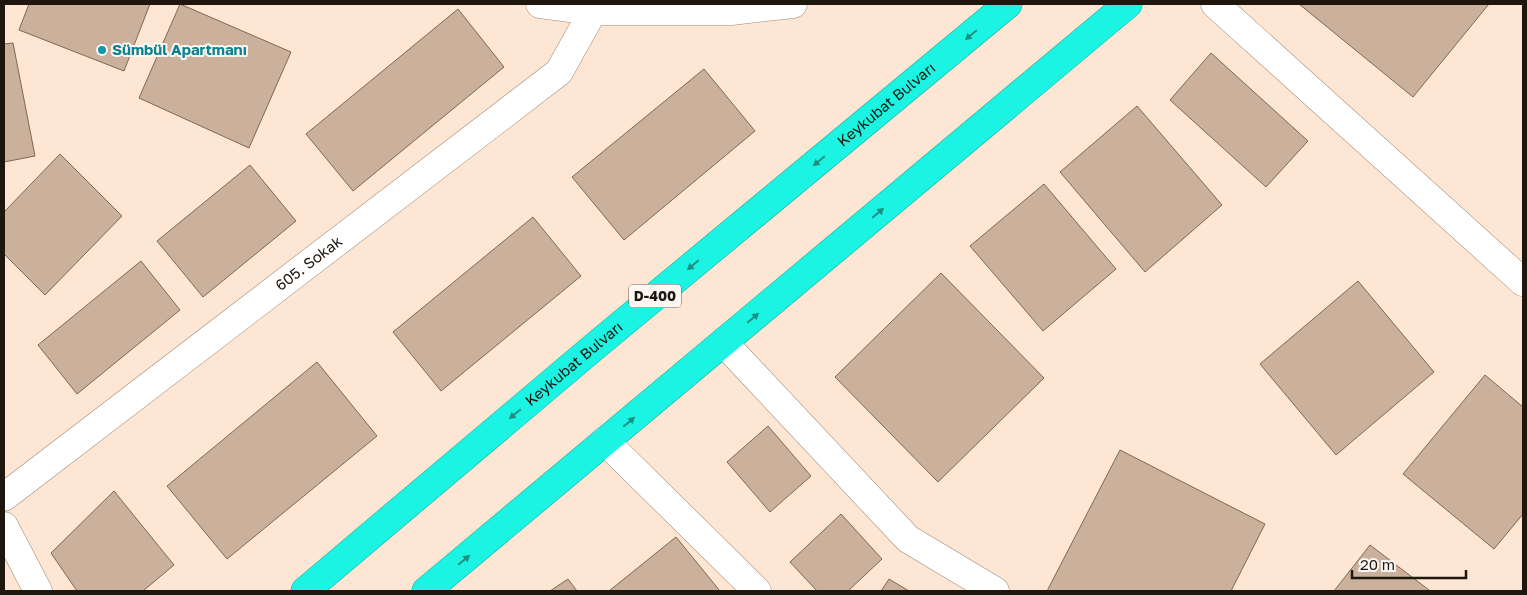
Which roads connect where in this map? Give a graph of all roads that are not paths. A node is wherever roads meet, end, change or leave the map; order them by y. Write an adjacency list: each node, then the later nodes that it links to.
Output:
1 (540, 4): 6 (street)
2 (793, 4): 6 (street)
3 (1008, 4): 13 (highway, Keykubat Bulvarı / D-400, one-way to 13)
4 (1128, 4): 8 (highway, one-way to 4)
5 (1215, 4): 7 (street)
6 (593, 11): 10 (street, 605. Sokak)
7 (1523, 282)
8 (724, 343): 9 (highway, one-way to 8); 16 (street)
9 (605, 441): 14 (highway, one-way to 9); 15 (street)
10 (4, 497)
11 (4, 528): 12 (street)
12 (38, 591)
13 (305, 591)
14 (426, 591)
15 (757, 591)
16 (995, 591)

